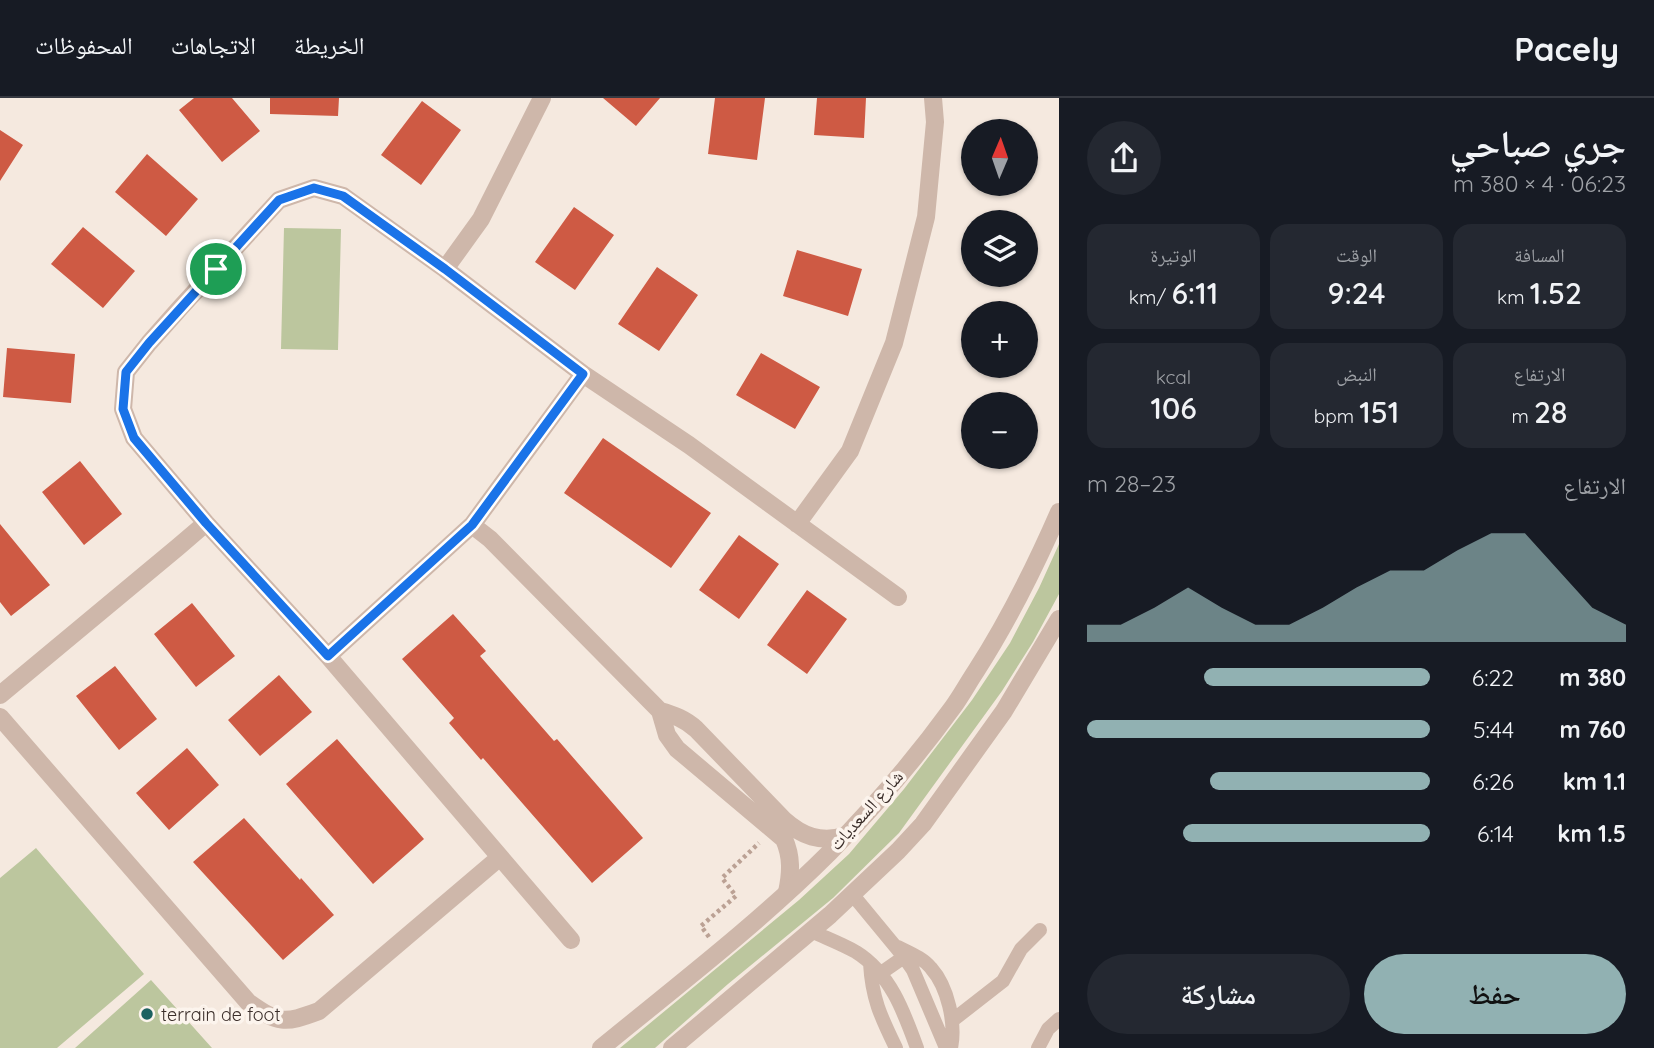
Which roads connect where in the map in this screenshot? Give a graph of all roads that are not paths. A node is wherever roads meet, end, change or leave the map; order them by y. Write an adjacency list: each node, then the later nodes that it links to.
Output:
1 (542, 98): 3 (street)
2 (933, 98): 7 (street)
3 (445, 269): 4 (street); 6 (street)
4 (583, 374): 7 (street); 8 (street)
5 (1059, 512): 16 (street, شارع السعديات)
6 (206, 523): 11 (street); 12 (street)
7 (797, 524): 9 (street)
8 (472, 525): 11 (street); 13 (street)
9 (898, 597)
10 (1059, 619): 19 (street)
11 (328, 656): 17 (street)
12 (0, 695)
13 (660, 711): 15 (street); 15 (street)
14 (0, 717): 17 (street)
15 (779, 825): 16 (street); 18 (street)
16 (845, 836): 18 (street, شارع السعديات)
17 (499, 858): 22 (street)
18 (787, 892): 27 (street, شارع السعديات)
19 (852, 894): 21 (street); 23 (lane)
20 (1040, 930): 26 (lane)
21 (811, 931): 24 (lane); 28 (street)
22 (571, 940)
23 (901, 952): 24 (lane); 26 (lane); 31 (lane)
24 (876, 968): 29 (lane); 30 (lane)
25 (1059, 1019): 32 (lane)
26 (953, 1020): 31 (lane)
27 (601, 1048)
28 (672, 1048)
29 (896, 1048)
30 (917, 1048)
31 (948, 1048)
32 (1038, 1048)

